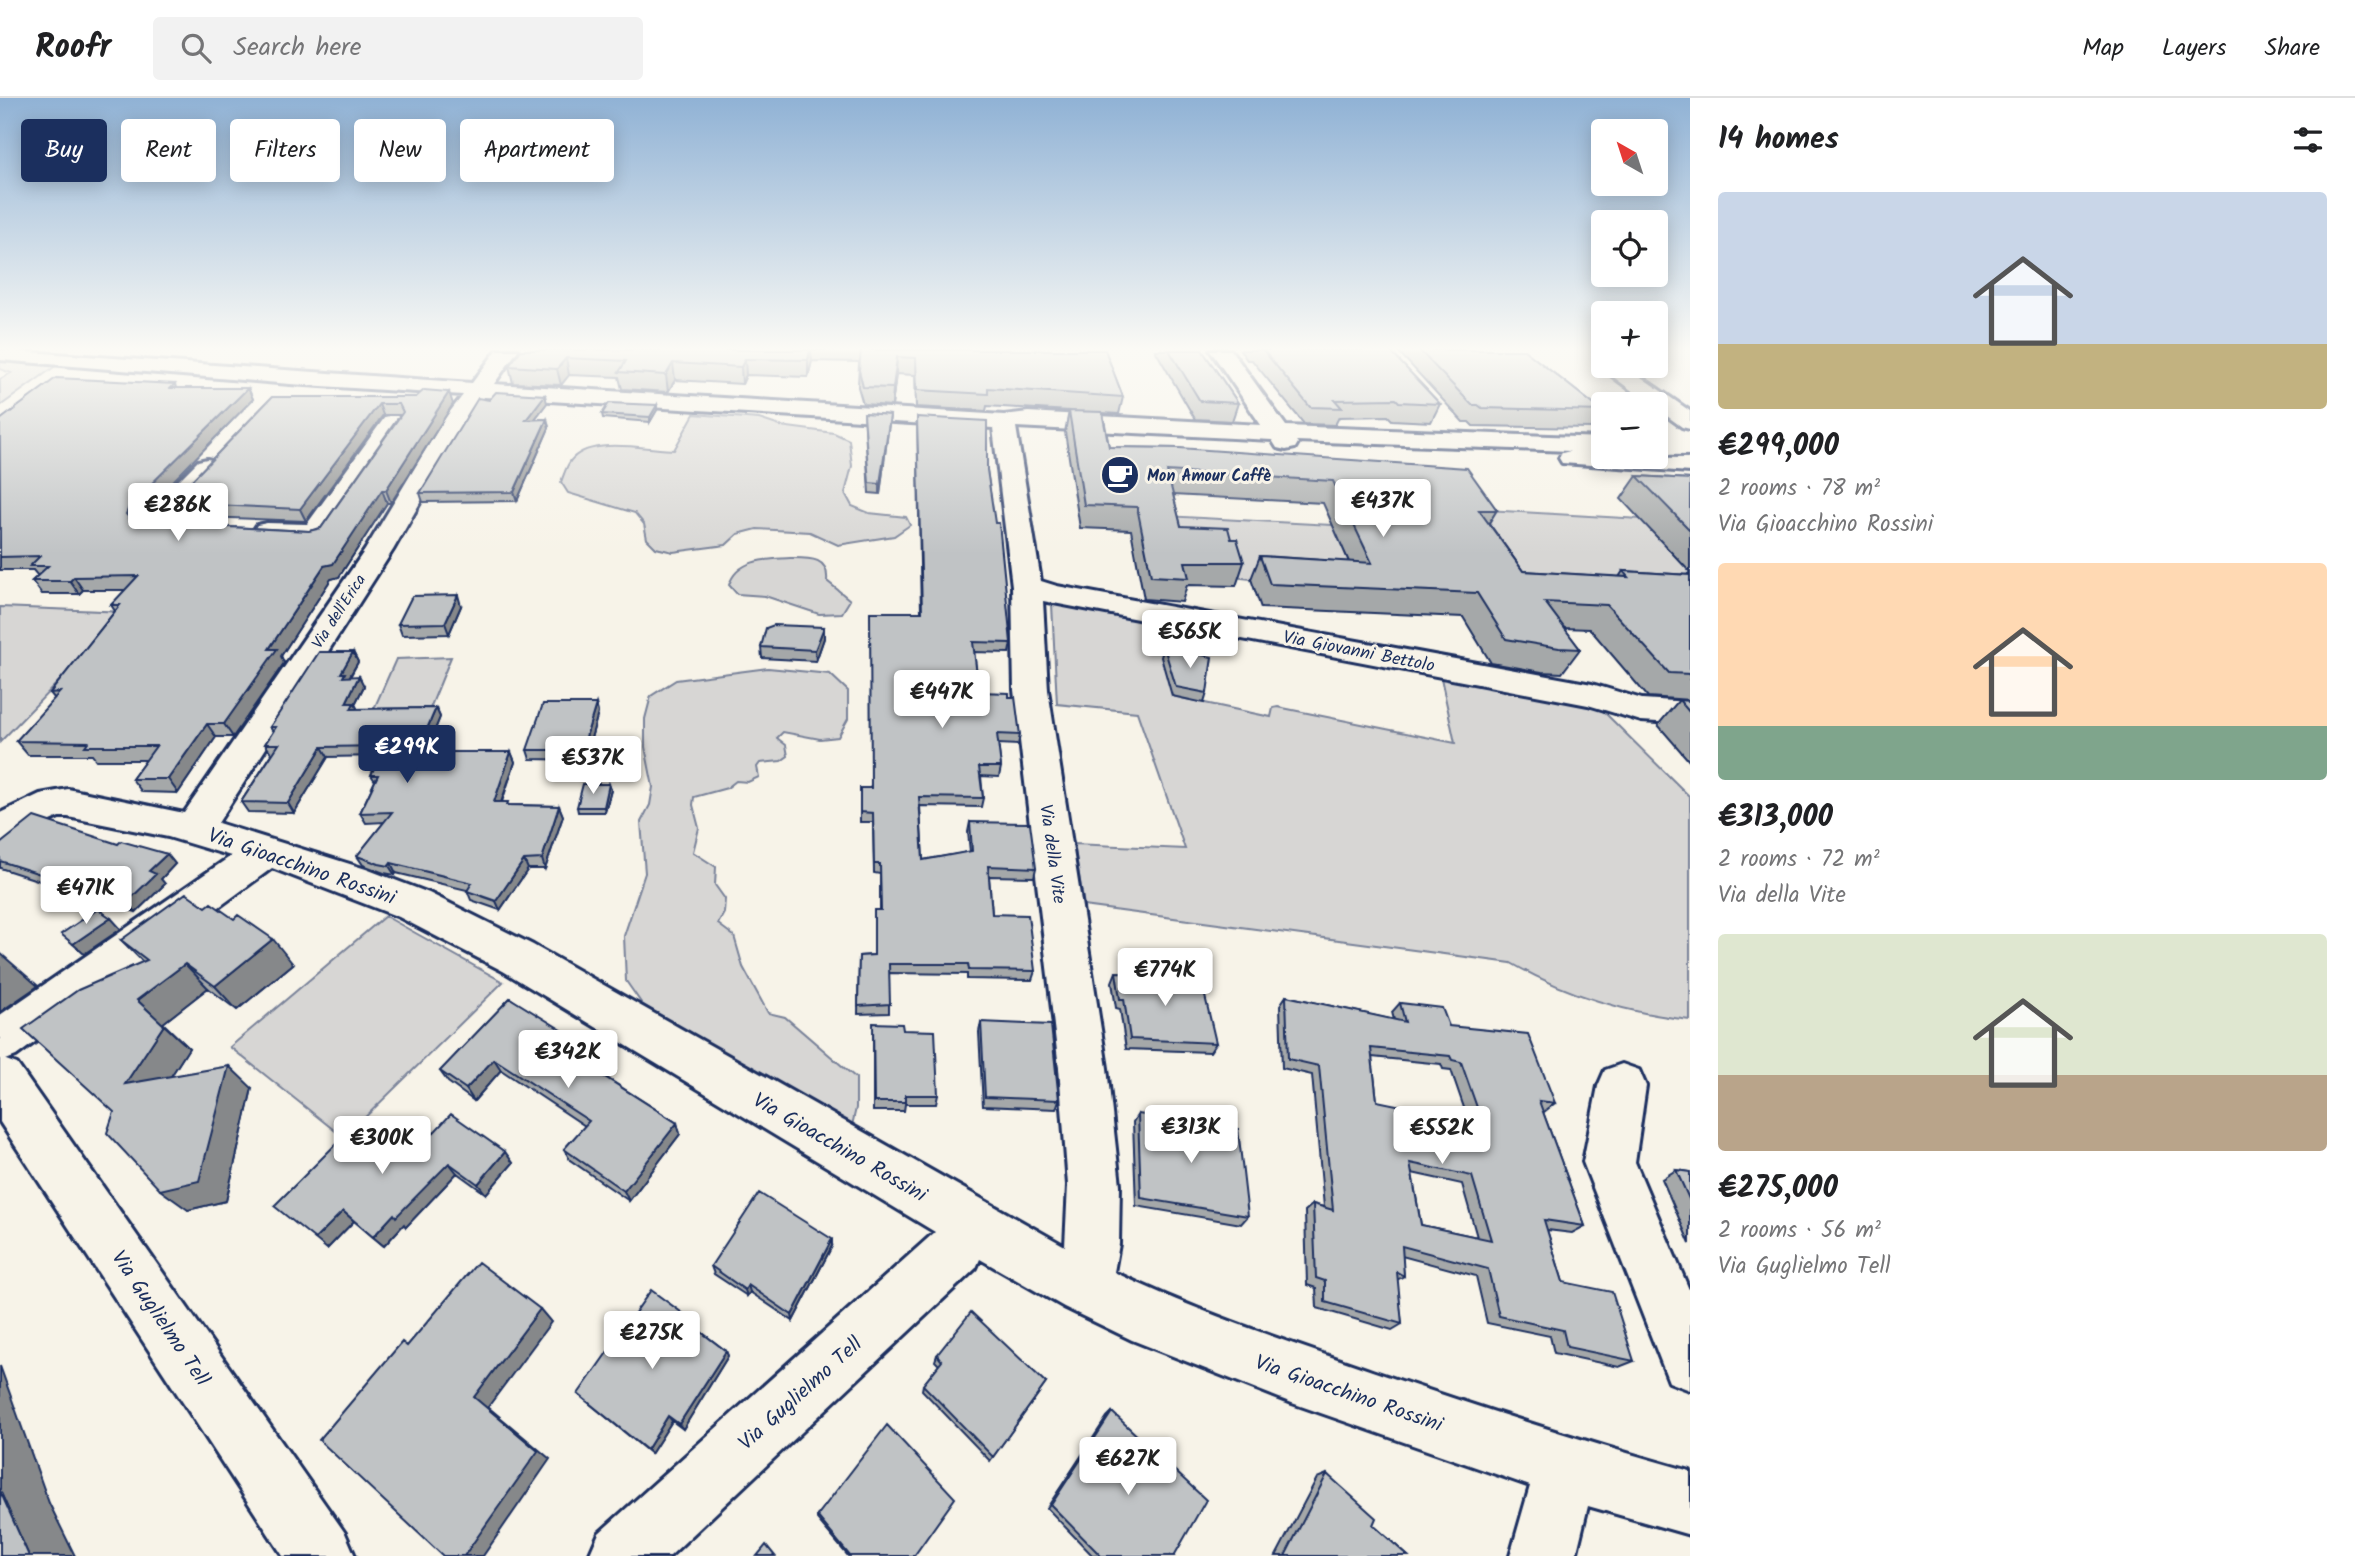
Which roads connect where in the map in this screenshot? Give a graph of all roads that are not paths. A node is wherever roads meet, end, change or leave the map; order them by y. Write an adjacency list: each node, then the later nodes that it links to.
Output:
1 (457, 418): 21 (street, Via dell'Erica)
2 (852, 418): 5 (street)
3 (1269, 418): 6 (street)
4 (393, 422): 17 (street)
5 (1006, 430): 6 (street); 7 (street); 18 (street, Via della Vite)
6 (1283, 438): 7 (street); 8 (street); 13 (street)
7 (1152, 442): 12 (street)
8 (1591, 444)
9 (225, 447): 16 (street)
10 (1668, 447): 11 (street)
11 (1690, 448)
12 (1444, 463)
13 (1690, 466)
14 (1552, 470): 15 (street)
15 (1690, 478)
16 (218, 528)
17 (246, 530)
18 (1027, 586): 19 (street, Via Giovanni Bettolo); 27 (street, Via della Vite)
19 (1690, 713)
20 (0, 829): 21 (street, Via Gioacchino Rossini)
21 (193, 830): 22 (street, Via Gioacchino Rossini)
22 (267, 851): 23 (street); 26 (street, Via Gioacchino Rossini)
23 (0, 1041)
24 (0, 1080): 31 (street, Via Guglielmo Tell)
25 (1622, 1086): 28 (street)
26 (968, 1223): 27 (street, Via Gioacchino Rossini); 32 (street, Via Guglielmo Tell)
27 (1084, 1287): 29 (street, Via Gioacchino Rossini)
28 (1690, 1361)
29 (1566, 1468): 30 (street, Via Gioacchino Rossini); 33 (street)
30 (1690, 1503)
31 (322, 1556)
32 (622, 1556)
33 (1543, 1556)

